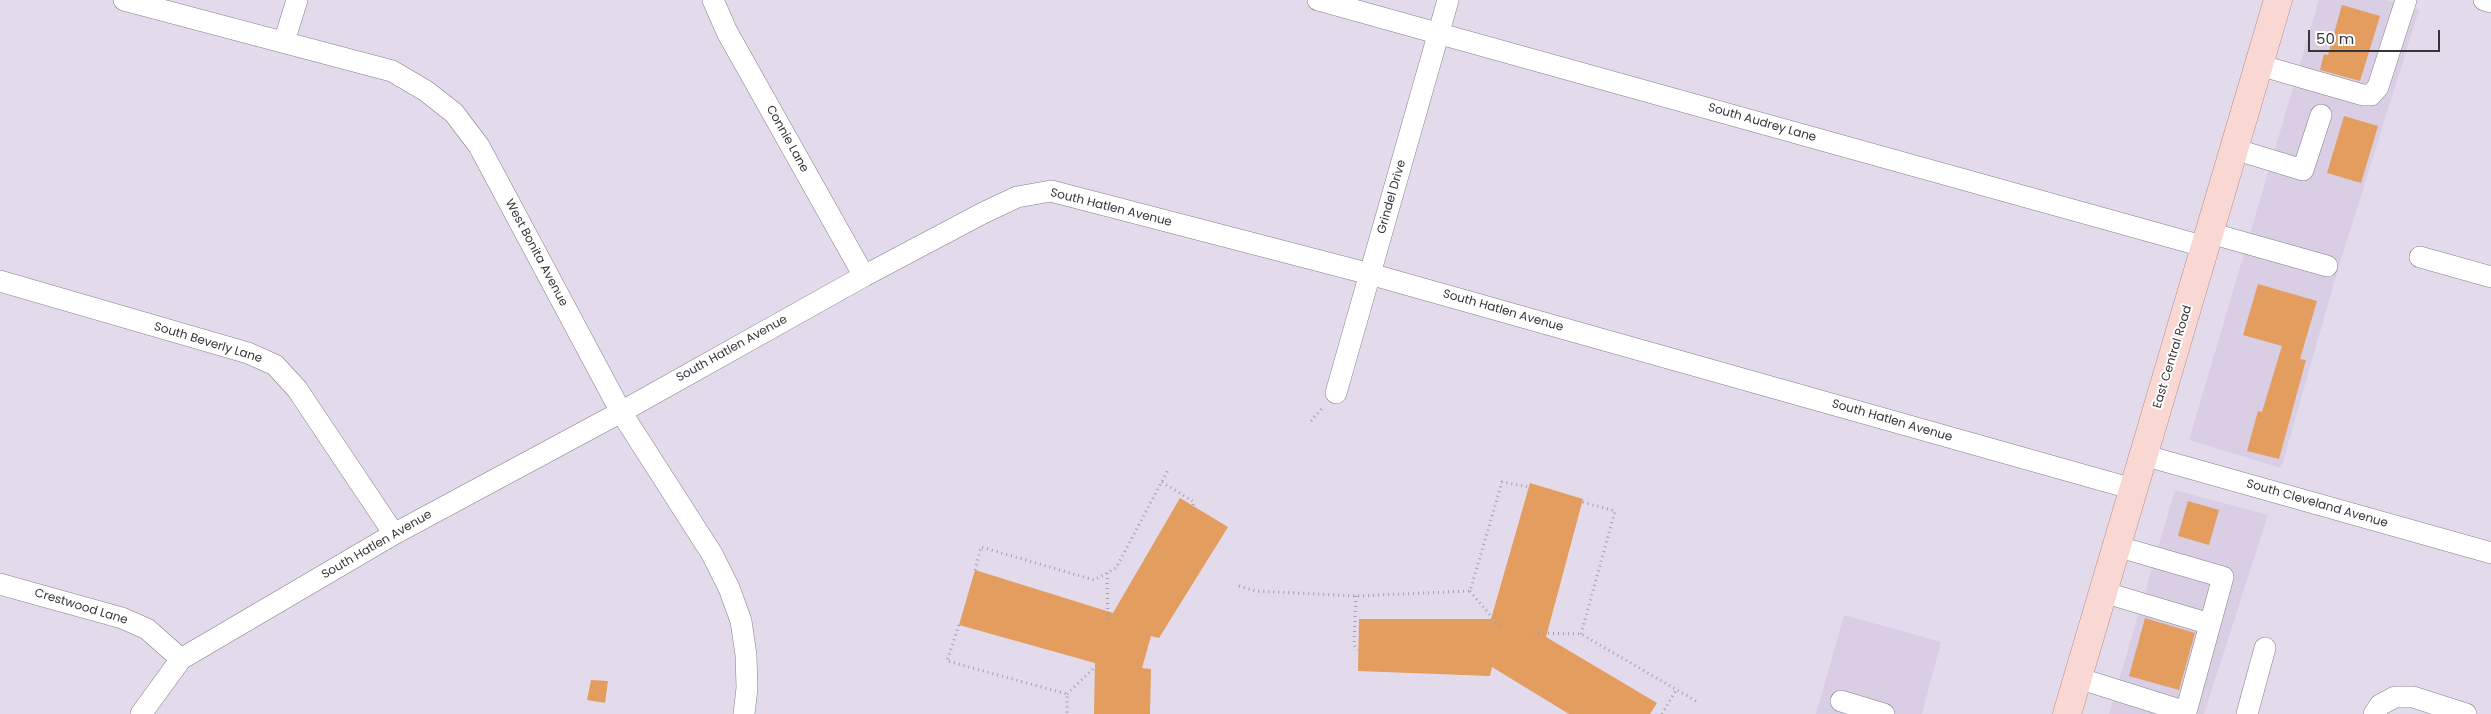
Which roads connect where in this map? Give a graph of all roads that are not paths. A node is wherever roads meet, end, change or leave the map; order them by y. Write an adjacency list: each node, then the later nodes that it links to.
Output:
1 (124, 0): 11 (street, West Bonita Avenue)
2 (297, 0): 11 (street)
3 (713, 0): 19 (street, Connie Lane)
4 (1318, 0): 10 (street, South Audrey Lane)
5 (1448, 0): 10 (street, Grindel Drive)
6 (2278, 0): 12 (main road, East Central Road)
7 (2406, 0): 12 (street)
8 (2484, 0): 9 (street)
9 (2491, 2)
10 (1439, 34): 15 (street, South Audrey Lane); 18 (street, Grindel Drive)
11 (284, 42): 23 (street, West Bonita Avenue)
12 (2259, 65): 14 (main road, East Central Road)
13 (2321, 115): 14 (street)
14 (2234, 150): 15 (main road, East Central Road)
15 (2208, 240): 17 (street, South Audrey Lane); 24 (main road, East Central Road)
16 (2420, 257): 20 (street)
17 (2327, 266)
18 (1370, 274): 19 (street, South Hatlen Avenue); 22 (street, Grindel Drive); 25 (street, South Hatlen Avenue)
19 (864, 276): 23 (street, South Hatlen Avenue)
20 (2491, 277)
21 (0, 281): 26 (street, South Beverly Lane)
22 (1336, 393)
23 (621, 412): 26 (street, South Hatlen Avenue); 37 (street, West Bonita Avenue)
24 (2144, 455): 25 (main road, East Central Road); 28 (street, South Cleveland Avenue)
25 (2133, 489): 27 (main road, East Central Road)
26 (394, 534): 33 (street, South Hatlen Avenue)
27 (2116, 546): 30 (main road, East Central Road); 31 (street)
28 (2491, 553)
29 (0, 584): 33 (street, Crestwood Lane)
30 (2103, 592): 31 (street); 34 (main road, East Central Road)
31 (2210, 624): 34 (street)
32 (2265, 648): 40 (street)
33 (181, 659): 36 (street, South Hatlen Avenue)
34 (2078, 678): 39 (main road, East Central Road)
35 (1841, 701): 38 (street)
36 (141, 714)
37 (744, 714)
38 (1884, 714)
39 (2067, 714)
40 (2247, 714)
41 (2374, 714): 42 (street)
42 (2466, 714)

